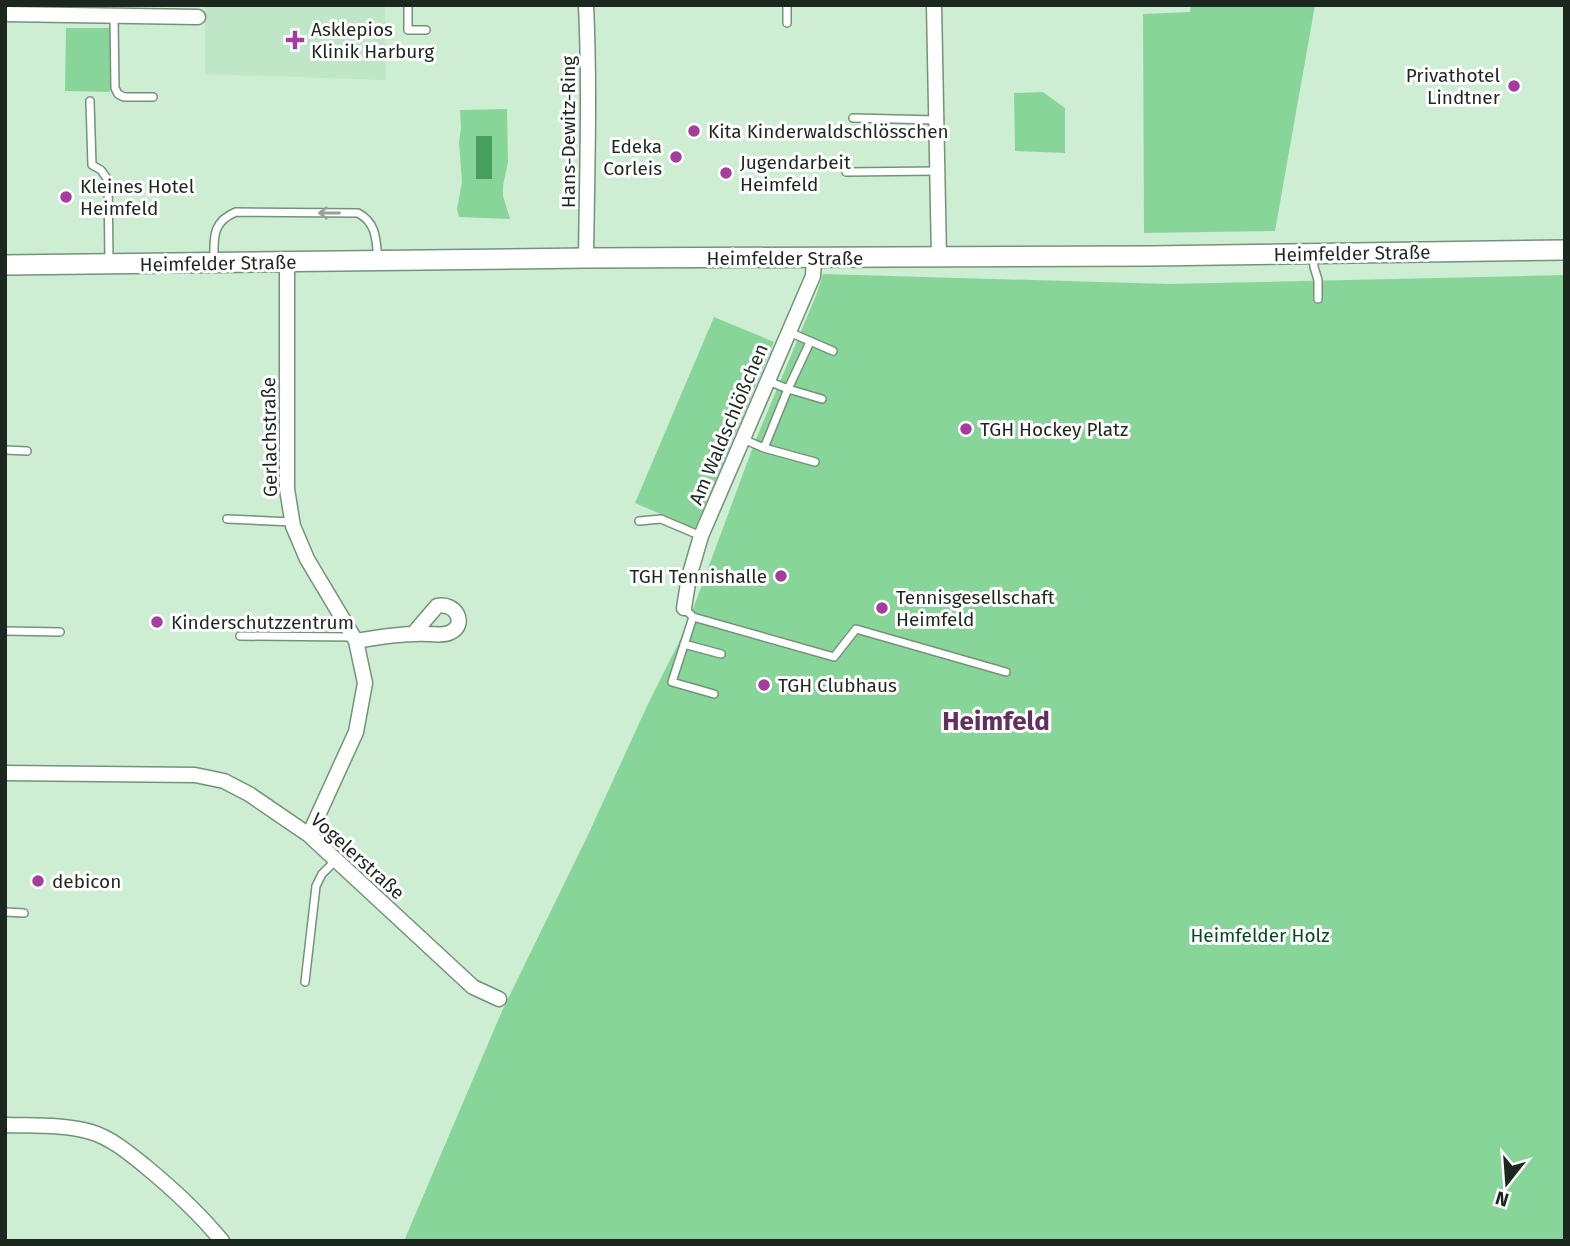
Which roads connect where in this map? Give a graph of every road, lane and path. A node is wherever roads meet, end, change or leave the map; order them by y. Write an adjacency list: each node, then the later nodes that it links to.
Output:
1 (408, 5): 9 (lane)
2 (586, 5): 18 (street, Hans-Dewitz-Ring)
3 (787, 5): 8 (lane)
4 (934, 5): 13 (street)
5 (5, 14): 6 (street)
6 (114, 16): 7 (street); 10 (lane)
7 (198, 17)
8 (787, 23)
9 (426, 30)
10 (153, 97)
11 (90, 102): 24 (lane)
12 (853, 118): 13 (lane)
13 (936, 120): 14 (street)
14 (937, 171): 15 (lane); 20 (street)
15 (846, 172)
16 (1565, 250): 17 (street, Heimfelder Straße)
17 (1313, 253): 20 (street, Heimfelder Straße); 26 (lane)
18 (586, 258): 19 (street, Heimfelder Straße); 21 (street, Heimfelder Straße)
19 (814, 258): 20 (street, Heimfelder Straße); 27 (street, Am Waldschlößchen)
20 (939, 258)
21 (378, 261): 22 (street, Heimfelder Straße); 23 (lane, one-way to 23)
22 (287, 262): 23 (street, Heimfelder Straße); 40 (street, Gerlachstraße)
23 (214, 263): 24 (street, Heimfelder Straße)
24 (109, 264): 25 (street, Heimfelder Straße)
25 (5, 265)
26 (1318, 299)
27 (789, 332): 28 (lane); 30 (street, Am Waldschlößchen)
28 (810, 342): 29 (lane); 31 (lane)
29 (833, 351)
30 (768, 381): 31 (lane); 33 (street, Am Waldschlößchen)
31 (788, 389): 32 (lane); 34 (lane)
32 (822, 399)
33 (743, 439): 34 (lane); 41 (street, Am Waldschlößchen)
34 (764, 448): 37 (lane)
35 (5, 450): 36 (lane)
36 (27, 451)
37 (815, 462)
38 (227, 519): 40 (lane)
39 (639, 521): 41 (lane)
40 (292, 522): 47 (street, Gerlachstraße)
41 (701, 537): 42 (street, Am Waldschlößchen)
42 (689, 612): 48 (lane); 50 (lane)
43 (5, 631): 44 (lane)
44 (60, 632)
45 (413, 634): 47 (street)
46 (240, 636): 47 (lane)
47 (355, 639): 53 (street, Gerlachstraße)
48 (684, 644): 49 (lane); 51 (lane)
49 (721, 654)
50 (1006, 671)
51 (714, 694)
52 (5, 773): 53 (street, Vogelerstraße)
53 (309, 835): 54 (street, Vogelerstraße)
54 (336, 860): 57 (lane); 58 (street, Vogelerstraße)
55 (5, 912): 56 (lane)
56 (24, 913)
57 (305, 982)
58 (499, 999)
59 (5, 1125): 60 (street)
60 (222, 1241)

